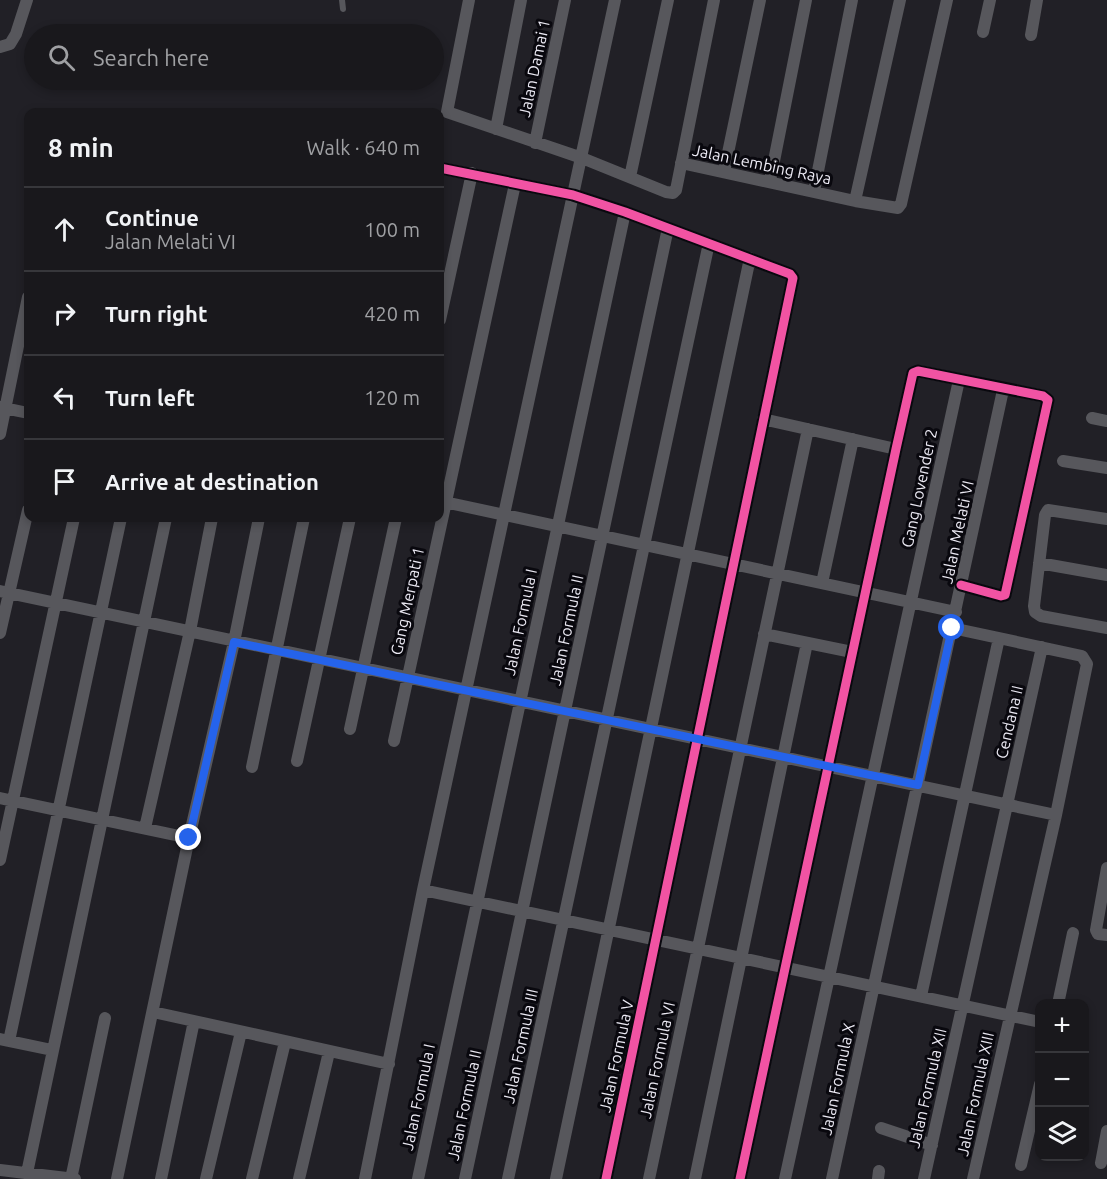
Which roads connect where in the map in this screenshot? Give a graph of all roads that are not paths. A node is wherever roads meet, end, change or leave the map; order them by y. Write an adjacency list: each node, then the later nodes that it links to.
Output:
1 (27, 0): 19 (street)
2 (342, 0): 16 (lane)
3 (469, 0): 20 (street, Jalan Lembing Raya)
4 (521, 0): 20 (street)
5 (565, 0): 21 (street, Jalan Damai 1)
6 (615, 0): 22 (street)
7 (668, 0): 27 (street)
8 (714, 0): 23 (street)
9 (760, 0): 25 (street)
10 (806, 0): 28 (street)
11 (852, 0): 31 (street)
12 (900, 0): 32 (street)
13 (947, 0): 32 (street, Jalan Lembing Raya)
14 (990, 0): 17 (street)
15 (1037, 0): 18 (street)
16 (343, 9)
17 (983, 32)
18 (1031, 35)
19 (0, 47)
20 (496, 129): 21 (street, Jalan Lembing Raya)
21 (535, 143): 22 (street, Jalan Lembing Raya)
22 (580, 163): 27 (street, Jalan Lembing Raya); 30 (street)
23 (681, 163): 25 (street, Jalan Lembing Raya); 27 (street, Jalan Lembing Raya)
24 (444, 169): 26 (street)
25 (724, 172): 28 (street, Jalan Lembing Raya)
26 (472, 173): 29 (street); 37 (street)
27 (630, 177)
28 (770, 181): 31 (street, Jalan Lembing Raya)
29 (515, 184): 30 (street); 52 (street, Gang Merpati 1)
30 (574, 191): 33 (street); 54 (street)
31 (814, 191): 32 (street, Jalan Lembing Raya)
32 (855, 201)
33 (624, 212): 34 (street); 66 (street, Jalan Formula I)
34 (668, 228): 35 (street); 67 (street, Jalan Formula II)
35 (709, 243): 36 (street); 68 (street, Jalan Formula III)
36 (750, 258): 44 (street, Jalan Formula V); 69 (street)
37 (444, 302)
38 (24, 315): 41 (street)
39 (959, 380): 40 (street); 49 (street); 79 (street, Gang Lovender 2)
40 (1003, 390): 75 (street, Jalan Melati VI); 75 (street)
41 (3, 408): 42 (street); 47 (street)
42 (24, 412)
43 (1092, 418): 45 (street)
44 (763, 419): 46 (street); 71 (street, Jalan Formula V)
45 (1107, 421)
46 (808, 429): 48 (street); 72 (street, Jalan Formula VI)
47 (0, 434)
48 (853, 439): 49 (street); 74 (street)
49 (896, 449): 77 (street)
50 (1062, 461): 51 (street)
51 (1107, 468)
52 (444, 493)
53 (444, 502): 54 (street)
54 (504, 515): 66 (street); 97 (street)
55 (1107, 519): 70 (street)
56 (24, 522): 76 (street)
57 (73, 522): 78 (street)
58 (120, 522): 80 (street)
59 (165, 522): 82 (street)
60 (211, 522): 85 (street)
61 (258, 522): 89 (street)
62 (303, 522): 92 (street)
63 (349, 522): 94 (street)
64 (395, 522): 95 (street)
65 (438, 522): 96 (street, Gang Merpati 1)
66 (558, 527): 67 (street); 98 (street, Jalan Formula I)
67 (603, 536): 68 (street); 99 (street, Jalan Formula II)
68 (645, 546): 69 (street); 100 (street, Jalan Formula III)
69 (689, 555): 71 (street); 102 (street)
70 (1039, 563): 73 (street); 84 (street)
71 (734, 564): 72 (street); 103 (street, Jalan Formula V)
72 (778, 574): 74 (street); 87 (street, Jalan Formula VI)
73 (1107, 575)
74 (822, 583): 77 (street)
75 (961, 585): 81 (street, Jalan Melati VI)
76 (4, 592): 78 (street); 86 (street)
77 (866, 593): 79 (street); 93 (street)
78 (54, 603): 80 (street); 113 (street)
79 (911, 603): 81 (street); 110 (street, Gang Lovender 2)
80 (99, 612): 82 (street); 115 (street)
81 (956, 612): 83 (street, Jalan Melati VI)
82 (144, 621): 85 (street); 117 (street)
83 (952, 628): 88 (street, Jalan Formula XIII); 111 (street, Jalan Melati VI)
84 (1107, 628)
85 (190, 631): 89 (street); 118 (street)
86 (0, 633)
87 (764, 634): 90 (street); 105 (street, Jalan Formula VI)
88 (999, 638): 91 (street, Jalan Formula XIII); 112 (street)
89 (234, 642): 92 (street); 119 (street)
90 (807, 643): 93 (street); 106 (street)
91 (1042, 647): 114 (street, Cendana II); 116 (street, Jalan Formula XIII)
92 (277, 650): 94 (street); 109 (street)
93 (852, 652): 108 (street)
94 (319, 659): 95 (street); 107 (street)
95 (363, 668): 96 (street); 101 (street)
96 (407, 677): 97 (street); 104 (street, Gang Merpati 1)
97 (466, 690): 98 (street); 122 (street)
98 (520, 701): 99 (street); 123 (street, Jalan Formula I)
99 (565, 711): 100 (street); 124 (street, Jalan Formula II)
100 (607, 719): 102 (street); 125 (street, Jalan Formula III)
101 (350, 729)
102 (651, 729): 103 (street); 126 (street)
103 (697, 739): 105 (street); 129 (street, Jalan Formula V)
104 (394, 741)
105 (740, 748): 106 (street); 130 (street, Jalan Formula VI)
106 (784, 757): 108 (street); 131 (street)
107 (297, 761)
108 (828, 766): 110 (street); 132 (street)
109 (252, 767)
110 (873, 776): 111 (street); 133 (street, Gang Lovender 2)
111 (918, 785): 112 (street); 134 (street, Jalan Formula X)
112 (965, 795): 114 (street); 135 (street)
113 (6, 799): 115 (street); 120 (street)
114 (1008, 804): 116 (street); 137 (street, Cendana II)
115 (57, 810): 117 (street); 144 (street)
116 (1056, 815): 139 (street, Jalan Formula XIII)
117 (100, 819): 118 (street); 146 (street)
118 (145, 828): 119 (street)
119 (189, 838): 138 (street)
120 (0, 860)
121 (1107, 868): 128 (street)
122 (423, 890): 123 (street); 148 (street)
123 (477, 901): 124 (street); 164 (street, Jalan Formula I)
124 (522, 911): 125 (street); 165 (street, Jalan Formula II)
125 (564, 920): 126 (street); 166 (street, Jalan Formula III)
126 (609, 929): 129 (street); 167 (street)
127 (1073, 933): 136 (street)
128 (1107, 935)
129 (655, 939): 130 (street); 168 (street, Jalan Formula V)
130 (698, 948): 131 (street); 169 (street, Jalan Formula VI)
131 (742, 958): 132 (street); 170 (street)
132 (785, 967): 133 (street); 171 (street)
133 (829, 976): 134 (street); 172 (street, Gang Lovender 2)
134 (874, 986): 135 (street); 173 (street, Jalan Formula X)
135 (921, 996): 137 (street)
136 (1059, 999)
137 (963, 1005): 139 (street); 152 (street, Jalan Formula XII)
138 (153, 1012): 141 (street); 158 (street)
139 (1009, 1015): 142 (street); 175 (street, Jalan Formula XIII)
140 (105, 1018): 157 (street)
141 (194, 1021): 143 (street); 159 (street)
142 (1035, 1021)
143 (241, 1032): 145 (street); 160 (street)
144 (4, 1040): 146 (street)
145 (285, 1042): 147 (street); 161 (street)
146 (52, 1050): 156 (street)
147 (329, 1052): 148 (street); 162 (street)
148 (389, 1064): 163 (street)
149 (1035, 1106): 154 (street)
150 (881, 1128): 152 (street)
151 (1107, 1131): 153 (street)
152 (932, 1145): 174 (street, Jalan Formula XII)
153 (1101, 1163)
154 (1022, 1165)
155 (0, 1170): 156 (street)
156 (27, 1173): 157 (street)
157 (73, 1179)
158 (117, 1179)
159 (161, 1179)
160 (206, 1179)
161 (252, 1179)
162 (299, 1179)
163 (365, 1179)
164 (418, 1179)
165 (465, 1179)
166 (508, 1179)
167 (556, 1179)
168 (606, 1179)
169 (649, 1179)
170 (695, 1179)
171 (740, 1179)
172 (786, 1179)
173 (832, 1179)
174 (924, 1179)
175 (973, 1179)

